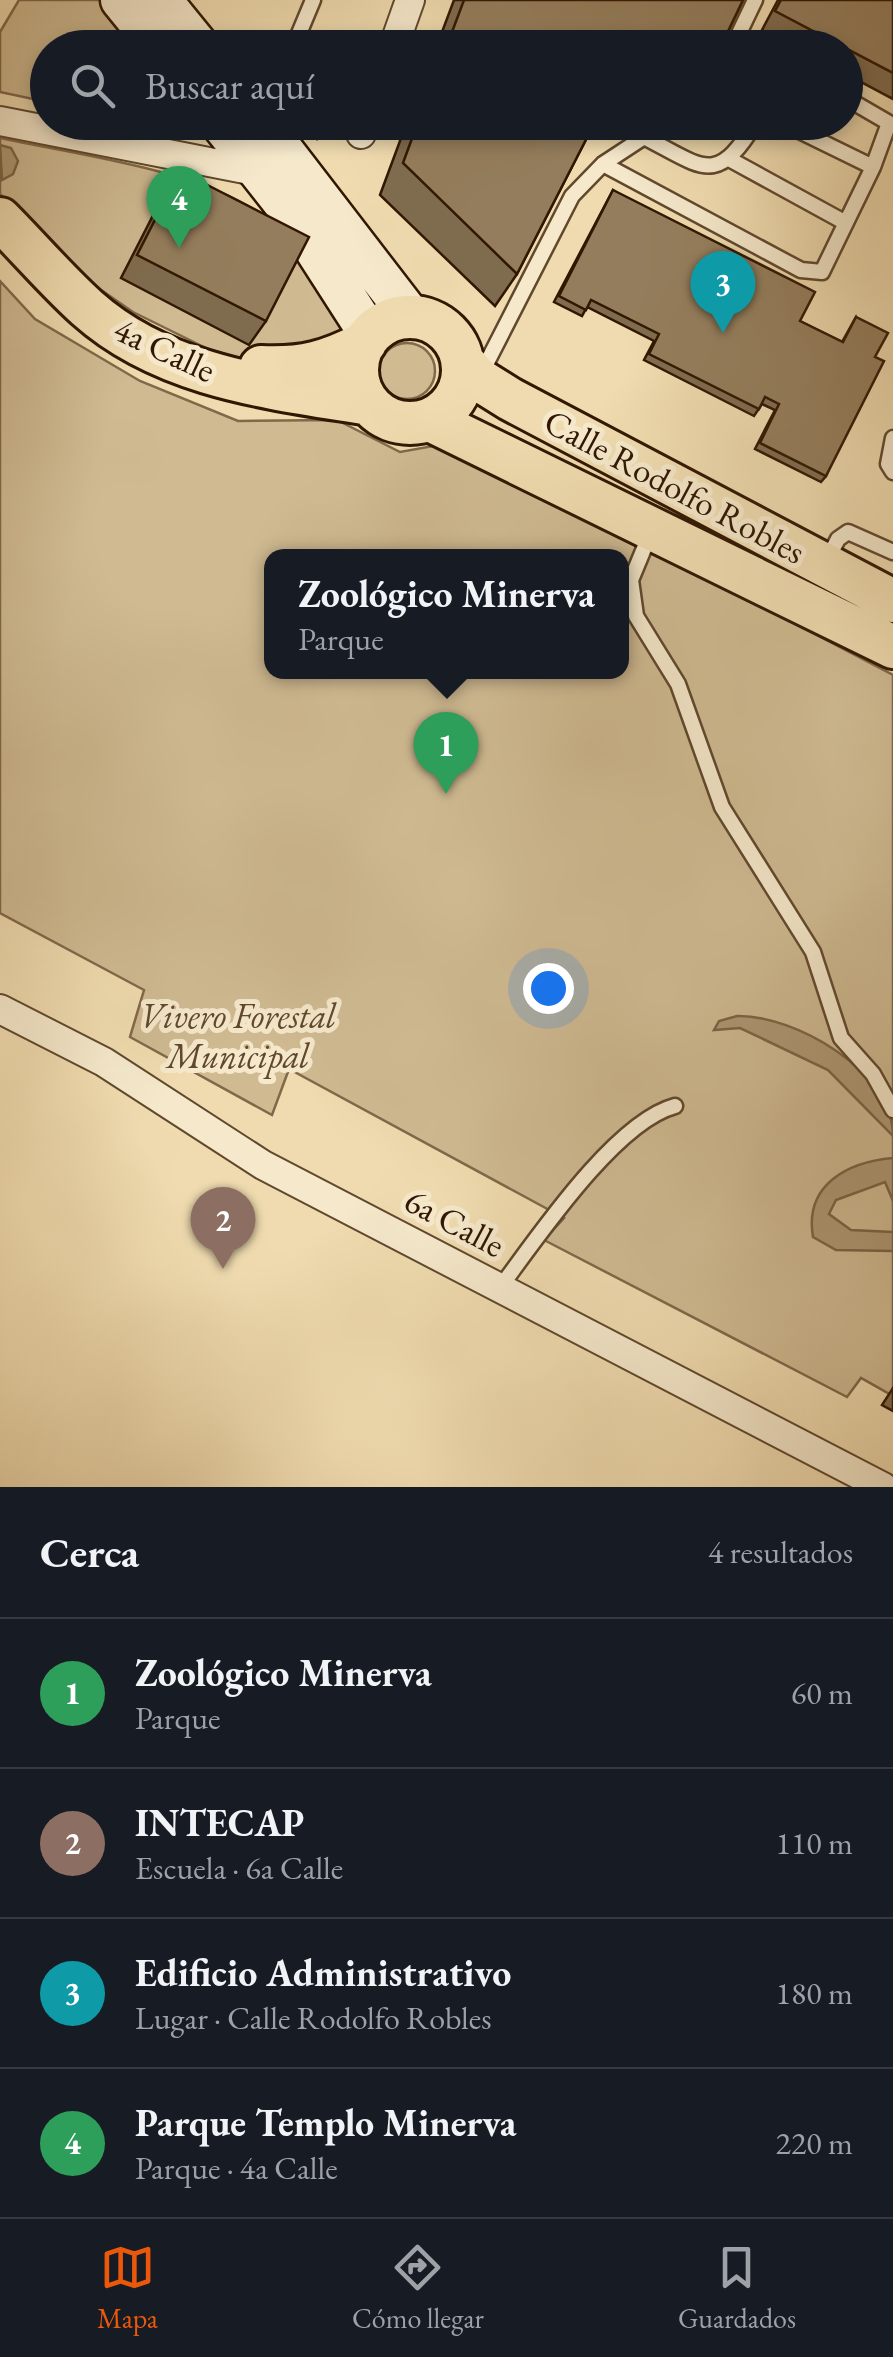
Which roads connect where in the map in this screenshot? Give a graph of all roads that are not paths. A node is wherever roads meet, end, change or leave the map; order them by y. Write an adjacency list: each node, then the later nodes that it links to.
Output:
1 (121, 0): 6 (main road)
2 (312, 0): 8 (lane)
3 (410, 0): 9 (street)
4 (755, 0): 10 (lane)
5 (166, 2): 7 (main road)
6 (145, 30)
7 (187, 30)
8 (300, 30)
9 (399, 30)
10 (744, 30)
11 (863, 108): 23 (lane)
12 (0, 121): 13 (street)
13 (30, 127)
14 (97, 140): 24 (street)
15 (234, 140): 24 (main road)
16 (275, 140): 28 (main road)
17 (639, 140): 22 (lane)
18 (650, 140): 21 (lane)
19 (745, 140): 21 (lane)
20 (817, 140): 23 (lane)
21 (732, 160): 27 (lane)
22 (603, 164): 27 (lane); 30 (lane)
23 (872, 167): 27 (lane)
24 (260, 172): 29 (main road)
25 (0, 204): 29 (main road, 4a Calle)
26 (0, 219): 31 (main road, 4a Calle)
27 (846, 223)
28 (410, 316): 29 (main road); 30 (main road)
29 (367, 339): 31 (main road)
30 (471, 370): 32 (main road); 37 (main road, Calle Rodolfo Robles)
31 (369, 404): 32 (main road)
32 (430, 420): 35 (main road, Calle Rodolfo Robles)
33 (893, 438): 34 (lane)
34 (893, 472)
35 (653, 529): 39 (main road, Calle Rodolfo Robles); 42 (lane)
36 (893, 552): 37 (lane)
37 (824, 565): 38 (main road, Calle Rodolfo Robles)
38 (893, 600)
39 (893, 648)
40 (0, 1008): 43 (street, 6a Calle)
41 (675, 1106): 43 (lane)
42 (893, 1110)
43 (499, 1288): 44 (street, 6a Calle)
44 (883, 1487)

